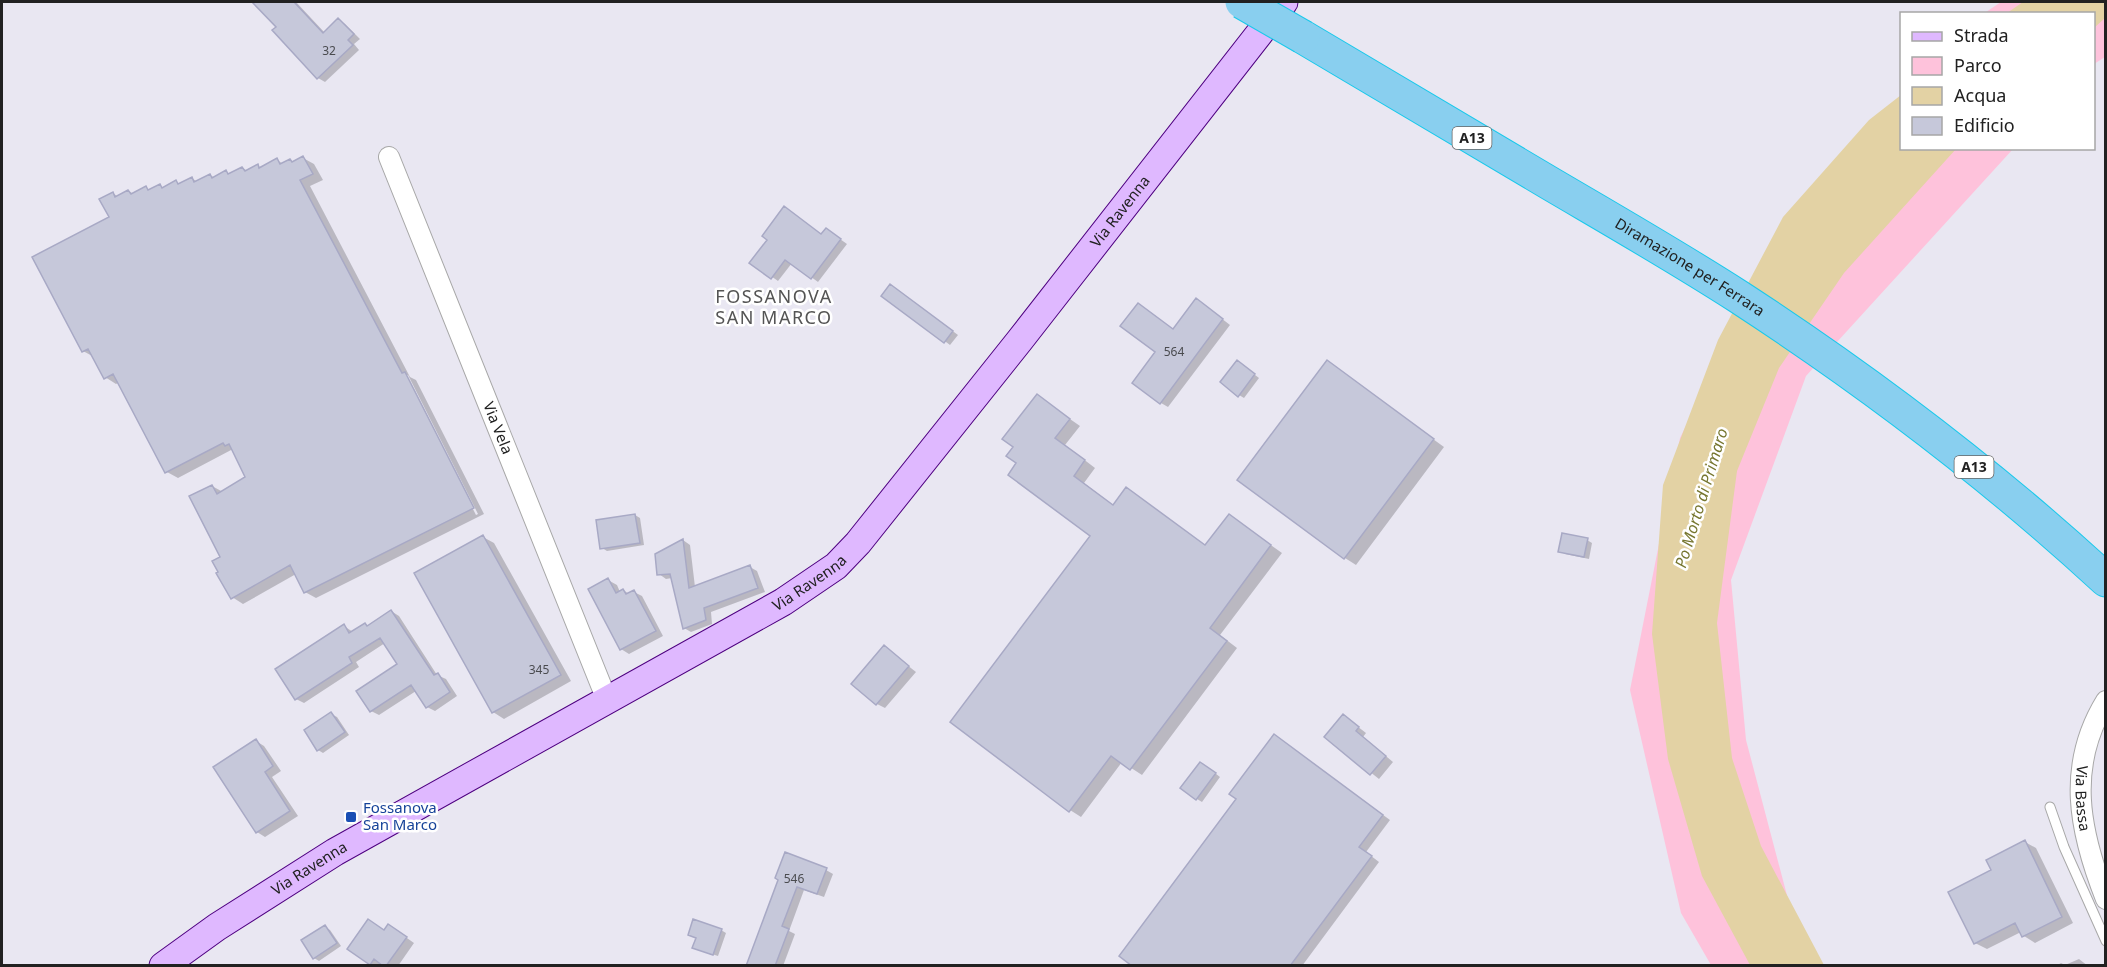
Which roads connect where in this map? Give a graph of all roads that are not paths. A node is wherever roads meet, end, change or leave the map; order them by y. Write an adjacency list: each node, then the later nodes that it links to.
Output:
1 (1242, 2): 3 (highway, Diramazione per Ferrara / A13, bridge)
2 (1283, 2): 3 (highway, Diramazione per Ferrara / A13); 8 (main road, Via Ravenna)
3 (1309, 29): 5 (highway, Diramazione per Ferrara / A13)
4 (389, 157): 8 (street, Via Vela)
5 (1843, 355): 6 (highway, Diramazione per Ferrara / A13); 7 (highway, Diramazione per Ferrara / A13)
6 (2106, 551)
7 (2106, 580)
8 (607, 700): 14 (main road, Via Ravenna)
9 (2106, 700): 11 (street, Via Bassa)
10 (2050, 807): 11 (lane, Via Bassa)
11 (2099, 905): 12 (lane); 13 (lane, Via Bassa)
12 (2106, 906)
13 (2106, 941)
14 (163, 966)

